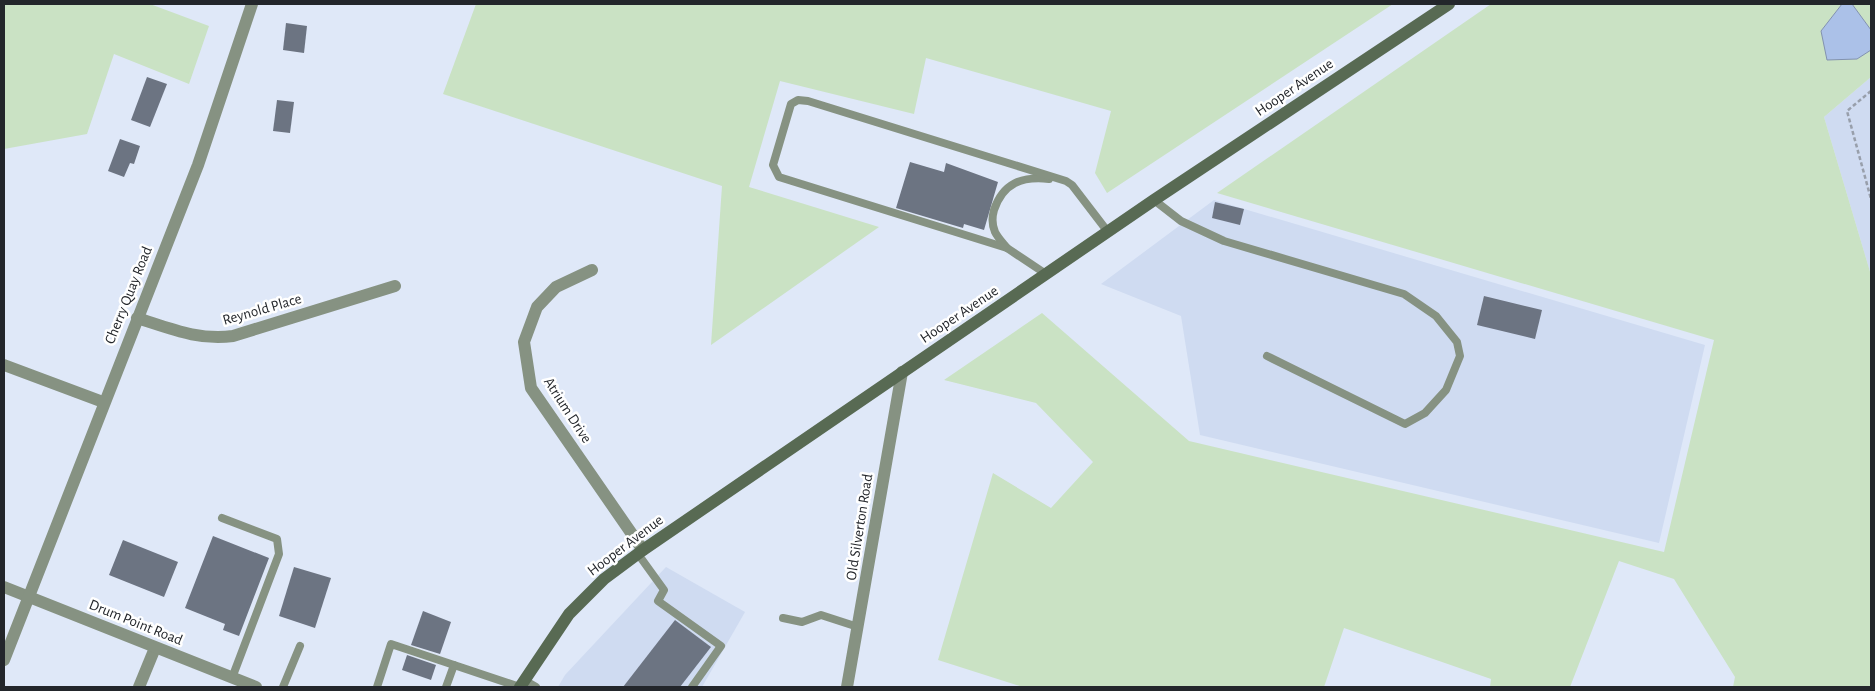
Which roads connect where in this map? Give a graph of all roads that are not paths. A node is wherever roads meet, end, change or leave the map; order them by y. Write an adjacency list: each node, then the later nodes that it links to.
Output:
1 (252, 4): 10 (street, Cherry Quay Road)
2 (1449, 4): 4 (main road, Hooper Avenue)
3 (1066, 181): 5 (lane); 6 (lane); 6 (lane)
4 (1154, 200): 5 (main road, Hooper Avenue); 11 (lane)
5 (1108, 232): 8 (main road, Hooper Avenue)
6 (1007, 248): 8 (lane)
7 (592, 270): 16 (street, Atrium Drive)
8 (1046, 274): 13 (main road, Hooper Avenue)
9 (395, 286): 10 (street, Reynold Place)
10 (137, 318): 14 (street, Cherry Quay Road)
11 (1267, 356)
12 (4, 365): 14 (street)
13 (902, 372): 16 (main road, Hooper Avenue); 20 (street, Old Silverton Road)
14 (103, 402): 18 (street, Cherry Quay Road)
15 (222, 518): 25 (lane)
16 (640, 552): 26 (main road, Hooper Avenue); 33 (lane)
17 (4, 587): 18 (street, Drum Point Road)
18 (28, 596): 22 (street, Drum Point Road); 23 (street, Cherry Quay Road)
19 (783, 618): 20 (lane)
20 (858, 627): 34 (street, Old Silverton Road)
21 (300, 646): 29 (lane)
22 (155, 648): 25 (street, Drum Point Road); 27 (street)
23 (4, 660)
24 (454, 665): 26 (lane); 30 (lane); 31 (lane)
25 (232, 678): 28 (street, Drum Point Road)
26 (522, 685): 32 (lane)
27 (140, 687)
28 (256, 687)
29 (283, 687)
30 (377, 687)
31 (446, 687)
32 (536, 687)
33 (692, 687)
34 (847, 687)

